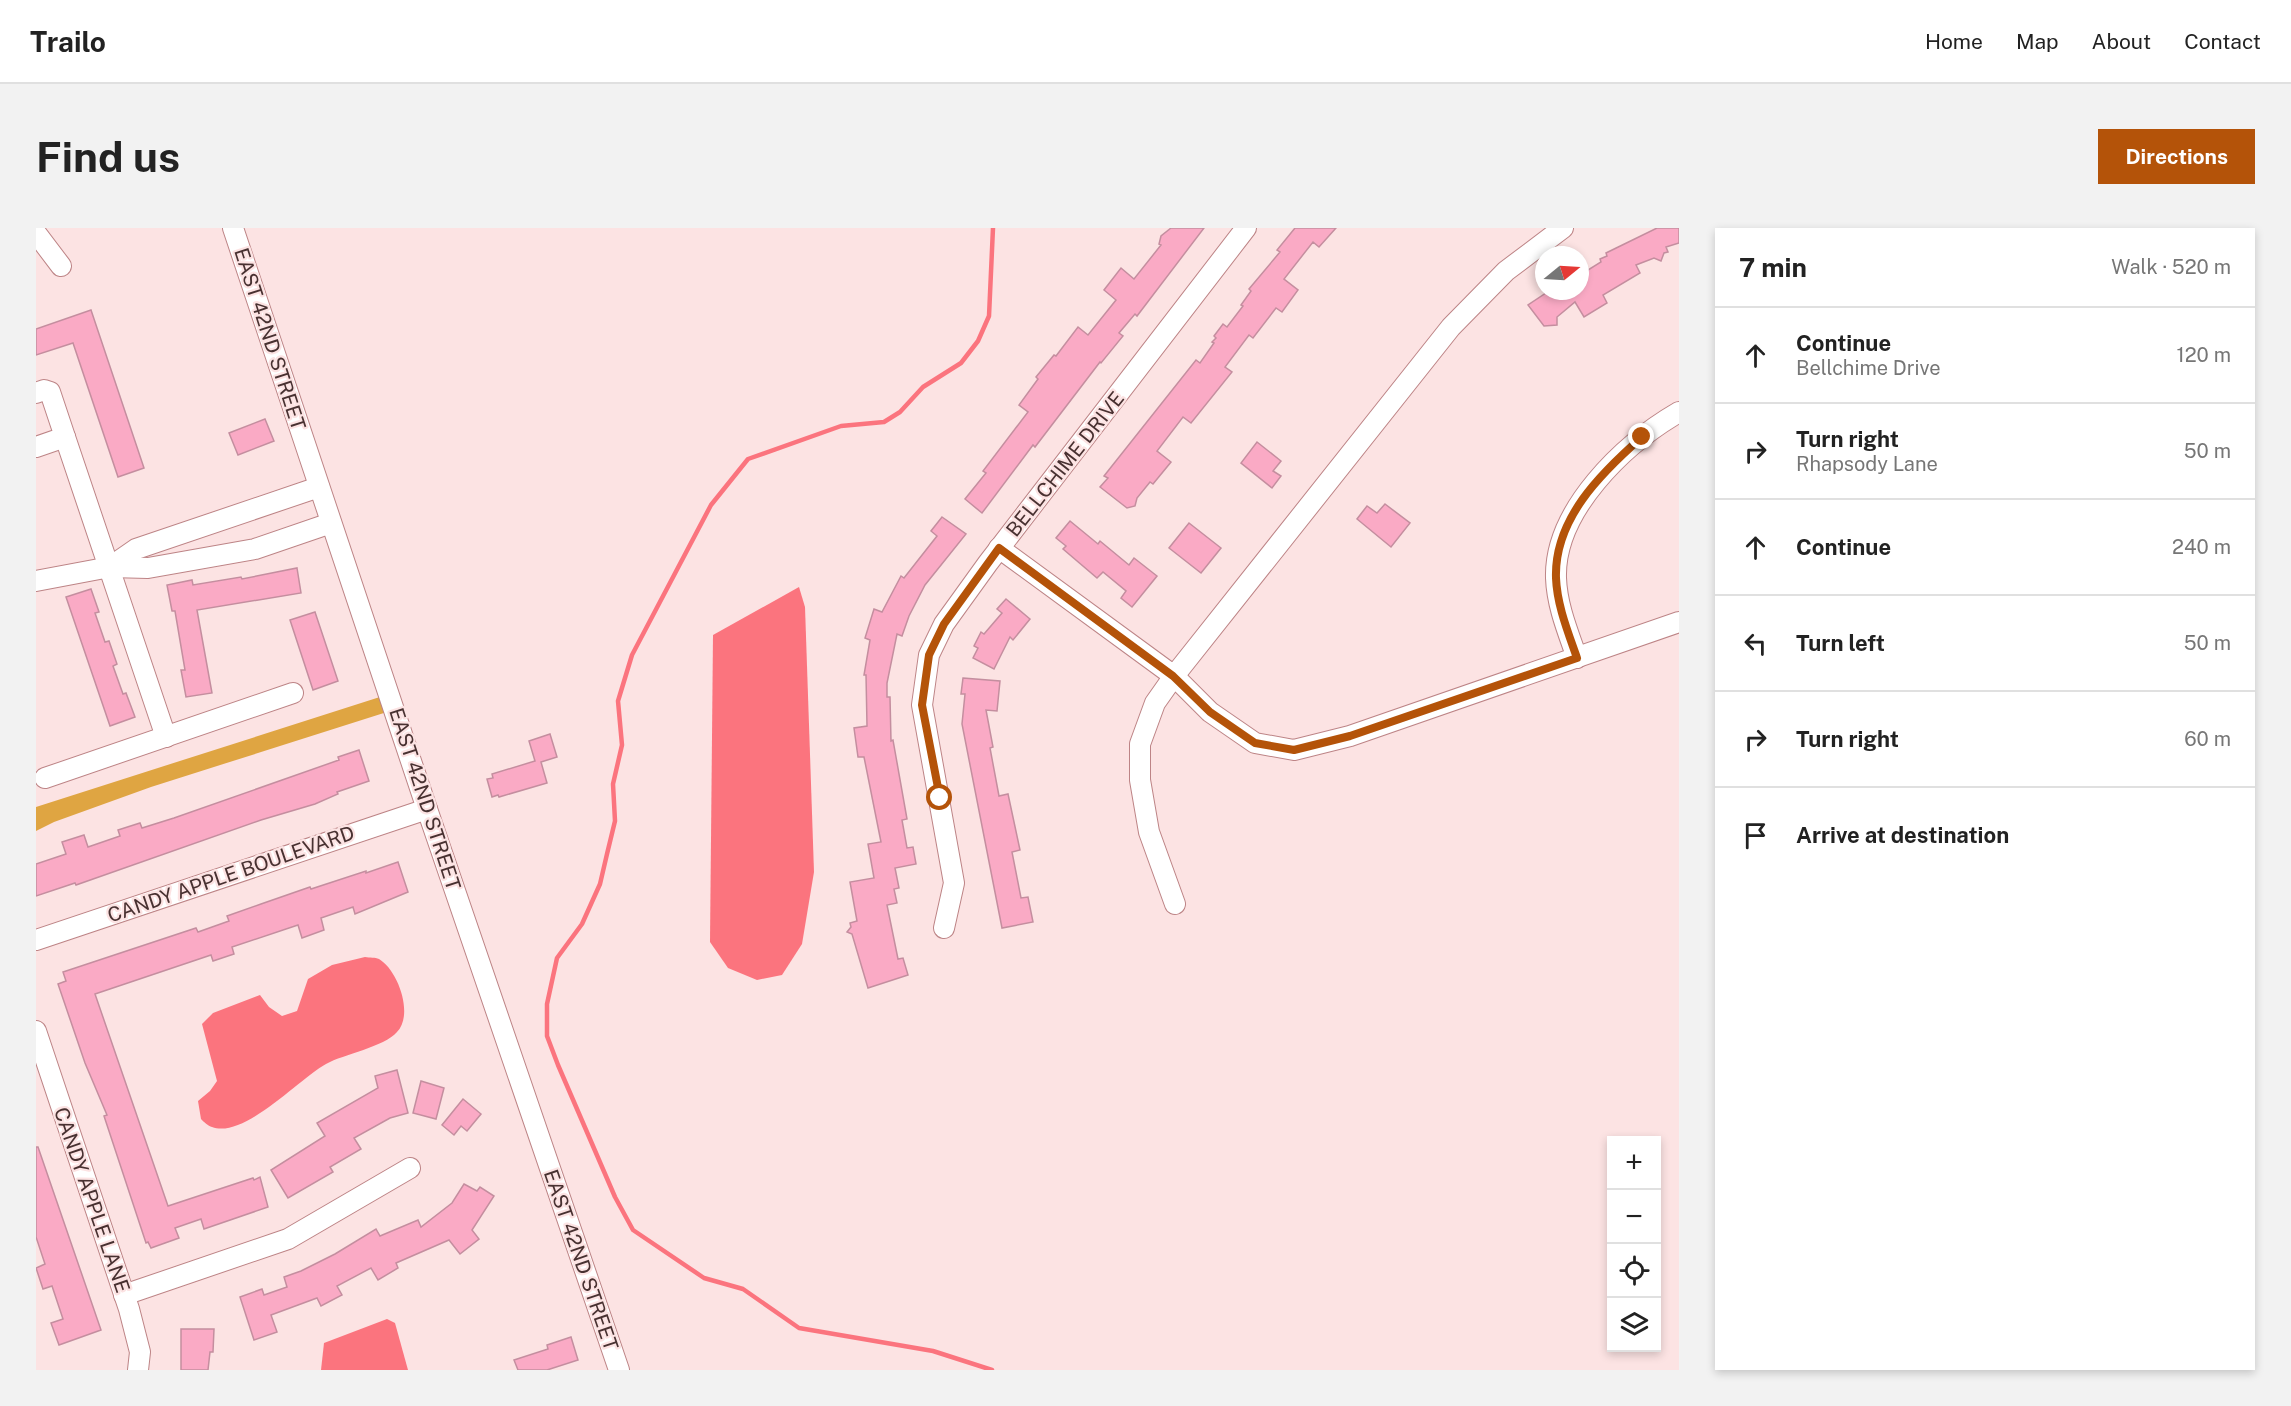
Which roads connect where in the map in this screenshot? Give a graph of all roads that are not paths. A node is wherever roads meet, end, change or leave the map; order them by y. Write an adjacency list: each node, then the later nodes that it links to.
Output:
1 (233, 228): 10 (street, EAST 42ND STREET)
2 (1246, 228): 12 (street, BELLCHIME DRIVE)
3 (1563, 228): 17 (street)
4 (36, 232): 5 (street)
5 (61, 266)
6 (36, 393): 8 (street)
7 (1679, 412): 16 (street)
8 (65, 437): 9 (street); 13 (street)
9 (36, 447)
10 (319, 487): 11 (street, EAST 42ND STREET); 13 (street)
11 (331, 523): 13 (street); 21 (street, EAST 42ND STREET)
12 (999, 548): 17 (street); 23 (street, BELLCHIME DRIVE)
13 (110, 567): 14 (street); 19 (street)
14 (36, 581)
15 (1679, 622): 16 (street)
16 (1577, 658): 17 (street)
17 (1173, 676): 22 (street)
18 (293, 693): 19 (street)
19 (166, 737): 20 (street)
20 (45, 778)
21 (427, 809): 24 (street, CANDY APPLE BOULEVARD); 29 (street, EAST 42ND STREET)
22 (1175, 904)
23 (944, 928)
24 (36, 940)
25 (36, 1031): 27 (street, CANDY APPLE LANE)
26 (410, 1168): 27 (street)
27 (124, 1295): 28 (street, CANDY APPLE LANE)
28 (138, 1370)
29 (619, 1370)

